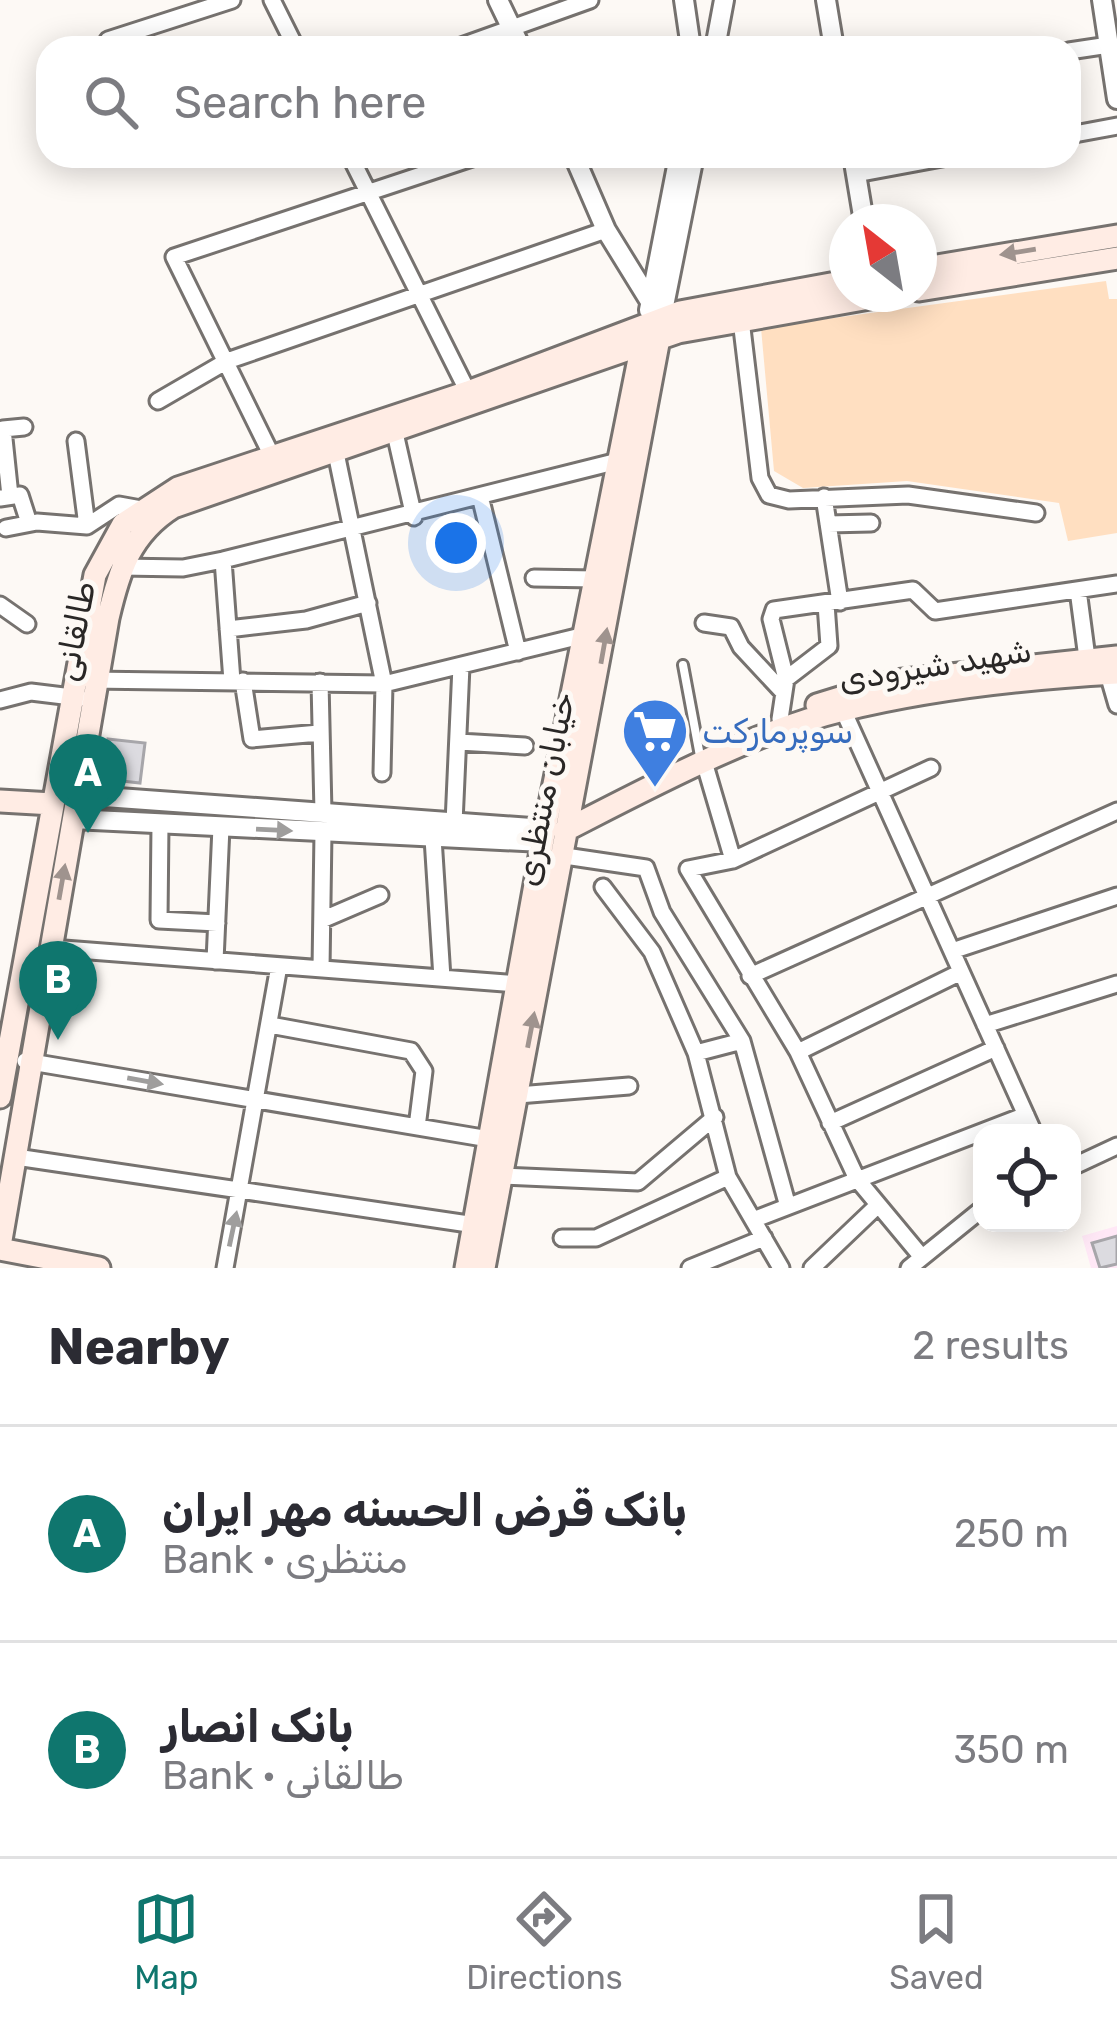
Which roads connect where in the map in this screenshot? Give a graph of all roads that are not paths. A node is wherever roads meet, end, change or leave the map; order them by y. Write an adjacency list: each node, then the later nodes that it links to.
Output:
1 (232, 0): 9 (street)
2 (272, 0): 10 (street)
3 (498, 0): 11 (street)
4 (590, 0): 12 (street)
5 (684, 0): 13 (street)
6 (724, 0): 14 (street)
7 (826, 0): 15 (street)
8 (1102, 0): 16 (street)
9 (120, 36)
10 (290, 36)
11 (515, 36)
12 (524, 36)
13 (690, 36)
14 (717, 36)
15 (832, 36)
16 (1109, 44): 17 (street); 18 (street)
17 (1081, 49)
18 (1117, 99)
19 (1117, 126): 20 (street)
20 (1081, 133)
21 (356, 168): 27 (street)
22 (443, 168): 27 (street)
23 (579, 168): 29 (street)
24 (677, 168): 38 (street)
25 (691, 168): 38 (street)
26 (855, 168): 28 (street)
27 (368, 194): 35 (street); 39 (street)
28 (861, 204)
29 (606, 230): 35 (street); 38 (street)
30 (1117, 236): 32 (main road, one-way to 32)
31 (1117, 258): 34 (main road)
32 (937, 266)
33 (829, 284): 38 (main road)
34 (937, 287)
35 (418, 297): 39 (street); 40 (street)
36 (829, 304): 37 (main road)
37 (741, 320): 38 (main road); 49 (street)
38 (654, 324): 40 (main road); 43 (main road); 47 (main road, خیابان منتظری); 100 (main road, خیابان منتظری, one-way to 38)
39 (227, 361): 41 (street); 46 (street)
40 (468, 392): 46 (main road)
41 (158, 400)
42 (24, 428): 48 (street)
43 (395, 433): 45 (main road); 52 (street)
44 (76, 441): 57 (street)
45 (337, 453): 53 (main road); 59 (street)
46 (272, 456): 53 (main road)
47 (618, 461): 50 (street); 63 (main road, خیابان منتظری)
48 (5, 497): 54 (street)
49 (824, 497): 51 (street); 55 (street)
50 (481, 500): 52 (street); 73 (street)
51 (1036, 513)
52 (414, 517): 59 (street)
53 (136, 521): 57 (street); 61 (main road, طالقانی); 82 (main road, طالقانی)
54 (28, 523): 57 (street); 58 (street)
55 (828, 524): 56 (street); 67 (street)
56 (871, 524)
57 (86, 526)
58 (6, 528)
59 (352, 531): 60 (street); 66 (street)
60 (223, 560): 61 (street); 71 (street)
61 (121, 567): 82 (main road, طالقانی)
62 (534, 578): 63 (street)
63 (596, 579): 72 (main road, خیابان منتظری)
64 (1117, 584): 65 (street)
65 (1078, 590): 67 (street); 74 (street)
66 (368, 603): 71 (street); 80 (street)
67 (833, 603): 81 (street); 81 (street)
68 (0, 605): 70 (street)
69 (704, 623): 81 (street)
70 (27, 624)
71 (228, 629): 78 (street)
72 (585, 634): 73 (street); 105 (main road, خیابان منتظری)
73 (518, 652): 76 (street)
74 (1087, 658): 77 (main road, شهید شیرودی); 86 (main road, شهید شیرودی)
75 (683, 665): 90 (lane)
76 (461, 667): 80 (street); 88 (street)
77 (1114, 668): 84 (street); 85 (main road, شهید شیرودی)
78 (237, 681): 79 (street); 82 (street); 87 (street)
79 (320, 682): 80 (street); 87 (street)
80 (385, 684): 92 (street)
81 (784, 685): 86 (street)
82 (86, 689): 83 (street); 94 (main road, طالقانی); 96 (main road, طالقانی)
83 (0, 700)
84 (1117, 705)
85 (843, 710): 90 (main road, شهید شیرودی); 93 (street)
86 (780, 719): 90 (main road, شهید شیرودی)
87 (319, 733): 98 (street)
88 (460, 742): 89 (street); 101 (street)
89 (525, 746)
90 (703, 760): 100 (main road, شهید شیرودی); 108 (street)
91 (931, 768): 93 (street)
92 (382, 773)
93 (880, 794): 108 (street); 112 (street)
94 (77, 795): 98 (street); 99 (main road, طالقانی)
95 (0, 801): 96 (main road)
96 (53, 805): 131 (main road, طالقانی)
97 (1117, 811): 112 (street)
98 (323, 812): 101 (street)
99 (73, 819): 102 (street); 115 (main road, طالقانی, one-way to 99)
100 (572, 822): 105 (main road, شهید شیرودی); 107 (main road, خیابان منتظری)
101 (454, 823): 105 (street)
102 (160, 824): 103 (street); 114 (street)
103 (221, 827): 104 (street, one-way to 104); 114 (street)
104 (323, 832): 106 (street); 113 (street)
105 (544, 836): 106 (street); 123 (main road, خیابان منتظری)
106 (433, 838): 122 (street)
107 (565, 856): 127 (street); 134 (main road, خیابان منتظری, one-way to 107)
108 (734, 860): 121 (street)
109 (603, 886): 130 (street)
110 (380, 896): 113 (street)
111 (1117, 896): 116 (street)
112 (928, 898): 116 (street); 121 (street)
113 (324, 919): 119 (street)
114 (218, 922): 117 (street)
115 (51, 948): 117 (street); 132 (main road, طالقانی)
116 (952, 951): 120 (street)
117 (214, 961): 118 (street)
118 (279, 966): 119 (street); 125 (street)
119 (321, 969): 122 (street)
120 (962, 972): 126 (street); 129 (street)
121 (750, 976): 129 (street)
122 (442, 979): 123 (street)
123 (518, 984): 142 (main road, خیابان منتظری)
124 (1117, 984): 126 (street)
125 (270, 1024): 136 (street); 141 (street)
126 (985, 1024): 128 (street)
127 (742, 1041): 130 (street); 150 (street)
128 (996, 1048): 137 (street); 139 (street)
129 (798, 1052): 139 (street)
130 (696, 1053): 138 (street)
131 (3, 1057): 132 (street); 135 (main road, طالقانی)
132 (33, 1062): 136 (street, one-way to 136); 144 (main road, طالقانی)
133 (629, 1086): 134 (street)
134 (518, 1095): 146 (main road, خیابان منتظری)
135 (0, 1097)
136 (258, 1100): 141 (street); 149 (street)
137 (1026, 1115): 140 (street); 148 (street)
138 (715, 1117): 146 (street); 147 (street)
139 (830, 1123): 148 (street)
140 (1030, 1124)
141 (417, 1126): 142 (street)
142 (489, 1139): 154 (main road, خیابان منتظری)
143 (1117, 1147): 145 (street)
144 (16, 1157): 149 (street); 157 (main road, طالقانی)
145 (1081, 1163)
146 (502, 1176): 154 (main road, خیابان منتظری)
147 (728, 1177): 153 (street); 155 (street)
148 (857, 1179): 150 (street); 151 (street)
149 (241, 1191): 154 (street); 160 (street, one-way to 149)
150 (787, 1203): 153 (street)
151 (877, 1206): 158 (street); 165 (street)
152 (973, 1216): 158 (street)
153 (753, 1220): 156 (street)
154 (483, 1226): 161 (main road, خیابان منتظری); 162 (main road, خیابان منتظری)
155 (562, 1238)
156 (764, 1238): 163 (street); 164 (street)
157 (0, 1248): 159 (main road)
158 (915, 1262)
159 (99, 1268)
160 (225, 1268)
161 (466, 1268)
162 (484, 1268)
163 (690, 1268)
164 (781, 1268)
165 (812, 1268)

